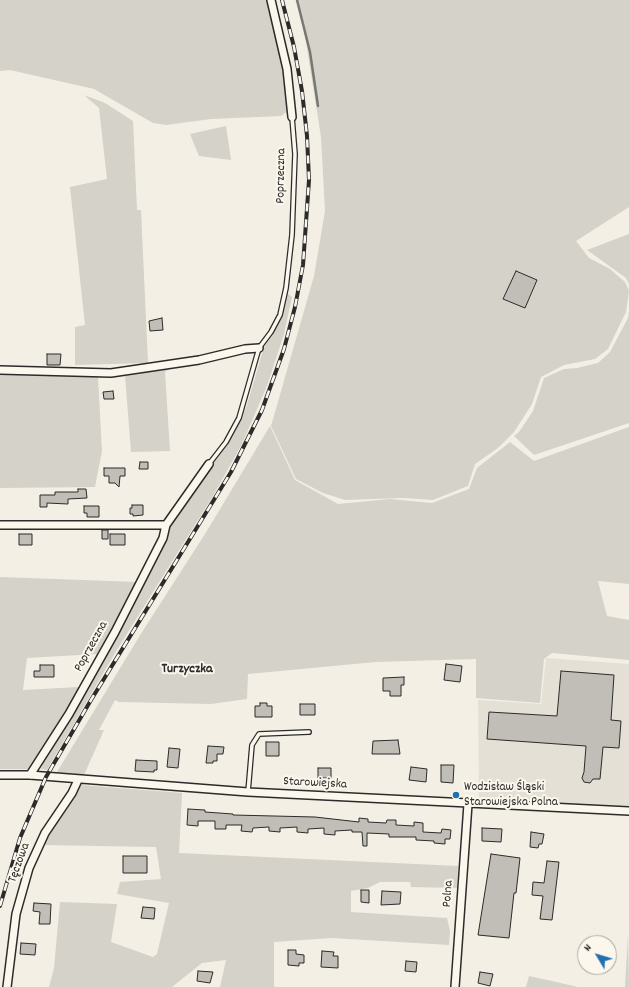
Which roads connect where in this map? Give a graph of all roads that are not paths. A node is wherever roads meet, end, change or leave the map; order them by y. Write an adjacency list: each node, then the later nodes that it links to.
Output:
1 (271, 0): 2 (street, Poprzeczna)
2 (292, 117): 3 (lane, Poprzeczna)
3 (259, 348): 4 (street); 5 (lane, Poprzeczna)
4 (0, 370)
5 (209, 464): 7 (street, Poprzeczna)
6 (0, 525): 7 (street)
7 (166, 525): 9 (street, Poprzeczna)
8 (309, 732): 12 (lane)
9 (30, 775): 10 (street, Starowiejska); 11 (street, Starowiejska)
10 (0, 776)
11 (78, 780): 12 (street, Starowiejska); 15 (street, Tęczowa)
12 (248, 792): 13 (street, Starowiejska)
13 (468, 804): 14 (street, Starowiejska); 16 (street, Polna)
14 (629, 811)
15 (7, 987)
16 (455, 987)

